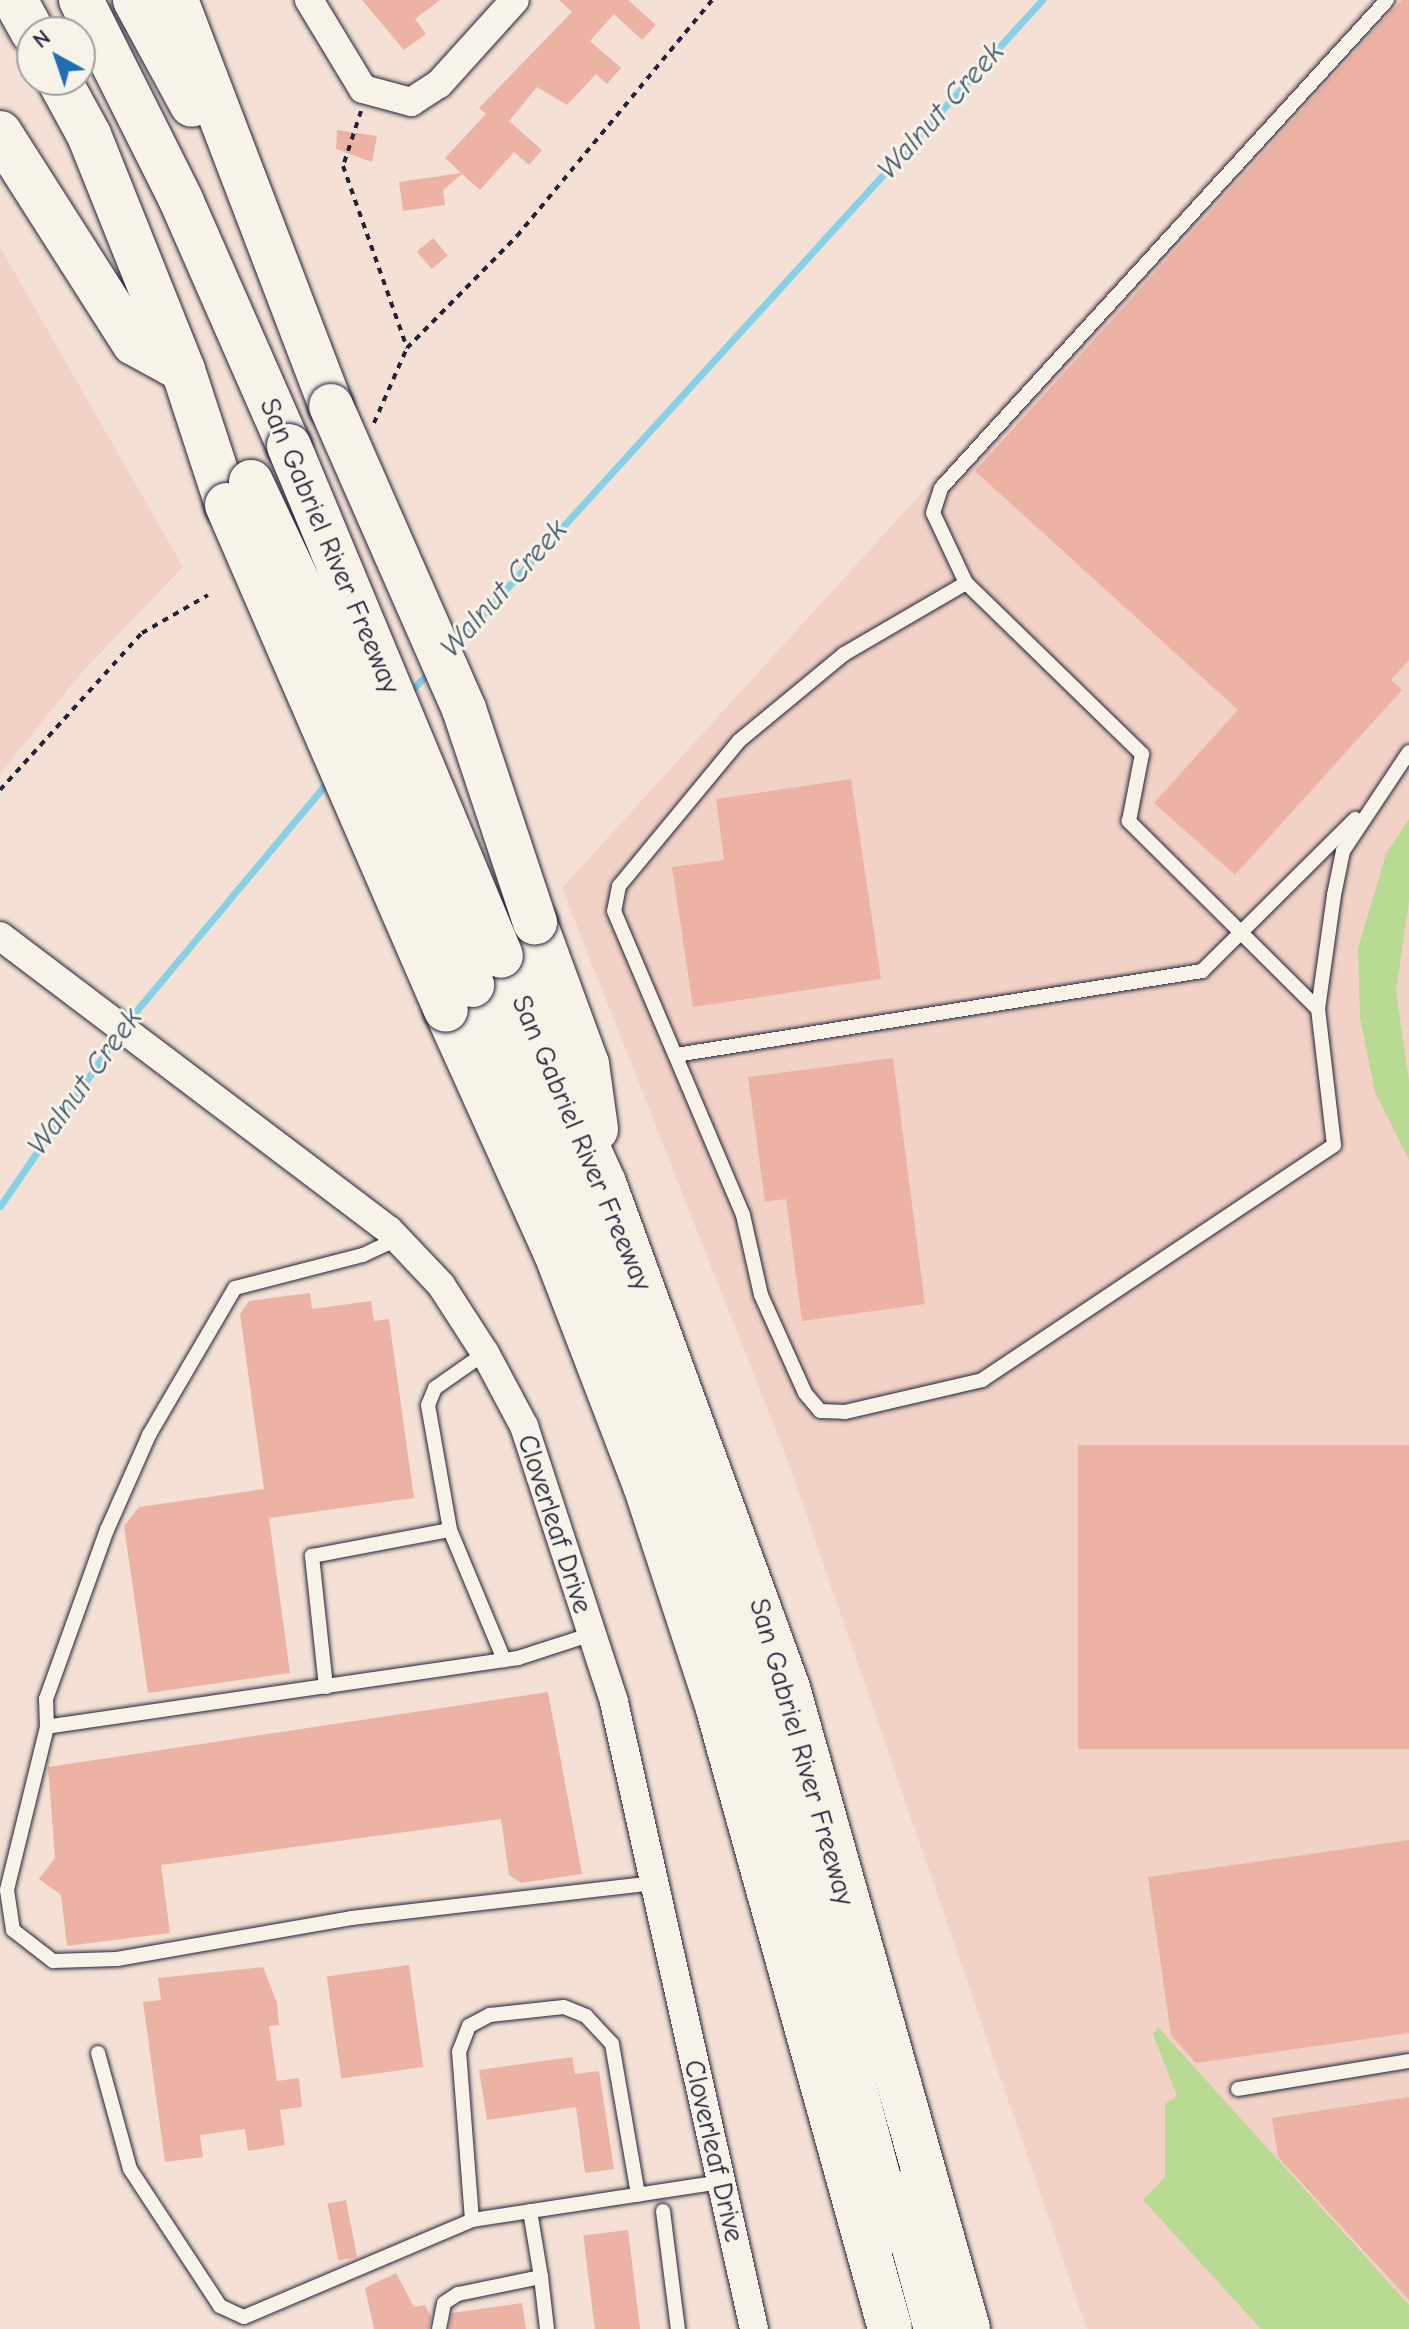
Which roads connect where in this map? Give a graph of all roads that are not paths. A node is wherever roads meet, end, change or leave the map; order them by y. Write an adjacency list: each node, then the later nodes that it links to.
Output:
1 (81, 0): 18 (highway, San Gabriel River Freeway, bridge)
2 (135, 0): 11 (highway)
3 (176, 0): 11 (highway)
4 (309, 0): 5 (street)
5 (515, 0)
6 (1387, 0): 13 (lane)
7 (68, 96): 12 (highway, San Gabriel River Freeway)
8 (0, 133): 10 (highway)
9 (0, 159): 10 (highway)
10 (49, 202): 12 (highway)
11 (282, 273): 21 (highway, bridge)
12 (183, 370): 18 (highway, San Gabriel River Freeway, bridge)
13 (966, 583): 16 (lane); 20 (lane)
14 (1409, 752): 15 (lane)
15 (1365, 811): 16 (lane); 19 (lane)
16 (1241, 935): 19 (lane); 20 (lane)
17 (0, 936): 22 (street, Cloverleaf Drive)
18 (481, 979): 21 (highway, San Gabriel River Freeway); 43 (highway, San Gabriel River Freeway); 44 (highway); 45 (highway)
19 (1318, 1009): 20 (lane)
20 (676, 1055)
21 (604, 1183): 46 (highway, San Gabriel River Freeway)
22 (398, 1239): 23 (street, Cloverleaf Drive); 28 (lane)
23 (485, 1353): 24 (lane); 25 (street, Cloverleaf Drive)
24 (450, 1530): 26 (lane); 27 (lane)
25 (592, 1634): 26 (lane); 29 (street, Cloverleaf Drive)
26 (504, 1660): 27 (lane)
27 (326, 1687): 28 (lane)
28 (47, 1727): 29 (lane)
29 (654, 1883): 33 (street, Cloverleaf Drive)
30 (98, 2053): 37 (lane)
31 (1409, 2061): 32 (lane)
32 (1238, 2089)
33 (721, 2182): 34 (lane); 42 (street, Cloverleaf Drive)
34 (638, 2195): 35 (lane); 37 (lane)
35 (530, 2211): 37 (lane); 38 (lane)
36 (663, 2211): 41 (lane)
37 (472, 2220)
38 (541, 2277): 39 (lane); 40 (lane)
39 (439, 2329)
40 (547, 2329)
41 (678, 2329)
42 (754, 2329)
43 (890, 2329)
44 (919, 2329)
45 (936, 2329)
46 (971, 2329)

